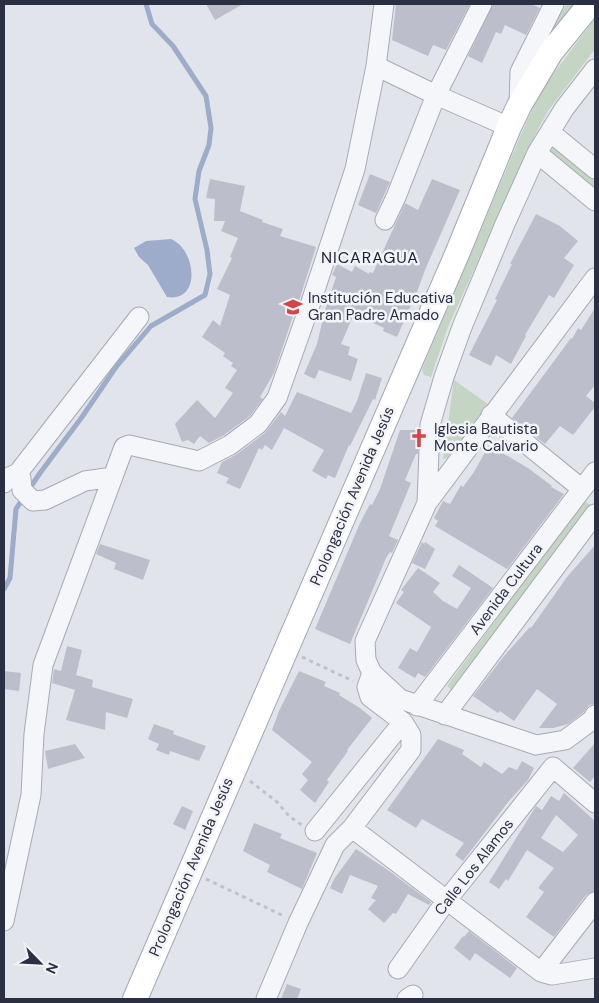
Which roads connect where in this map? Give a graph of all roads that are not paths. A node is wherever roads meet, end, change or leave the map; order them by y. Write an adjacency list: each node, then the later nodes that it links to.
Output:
1 (384, 4): 5 (street)
2 (482, 4): 7 (street)
3 (554, 4): 8 (street)
4 (590, 4): 8 (main road, Prolongación Avenida Jesús)
5 (376, 66): 7 (street); 18 (street)
6 (595, 69): 9 (street)
7 (436, 95): 8 (street); 13 (street)
8 (514, 117): 37 (main road, Prolongación Avenida Jesús)
9 (550, 132): 10 (street); 11 (street)
10 (537, 153): 12 (street); 21 (street)
11 (595, 169)
12 (595, 200)
13 (385, 220)
14 (595, 278): 16 (street)
15 (139, 317): 19 (street)
16 (491, 415): 20 (street); 21 (street)
17 (595, 472): 20 (street, Avenida Cultura)
18 (114, 477): 19 (street); 33 (street)
19 (19, 487)
20 (582, 489): 24 (street, Avenida Cultura)
21 (427, 503): 23 (street)
22 (595, 514): 25 (street, Avenida Cultura)
23 (370, 680): 24 (street); 27 (street)
24 (417, 706): 25 (street)
25 (445, 715): 26 (street)
26 (593, 718)
27 (403, 722): 29 (street); 30 (street)
28 (595, 802): 31 (street, Calle Los Alamos)
29 (352, 828): 31 (street); 38 (street)
30 (315, 830)
31 (446, 901): 35 (street, Calle Los Alamos); 36 (street)
32 (595, 902): 36 (street)
33 (4, 921)
34 (595, 968): 36 (street)
35 (398, 969)
36 (540, 972)
37 (135, 999)
38 (266, 999)

